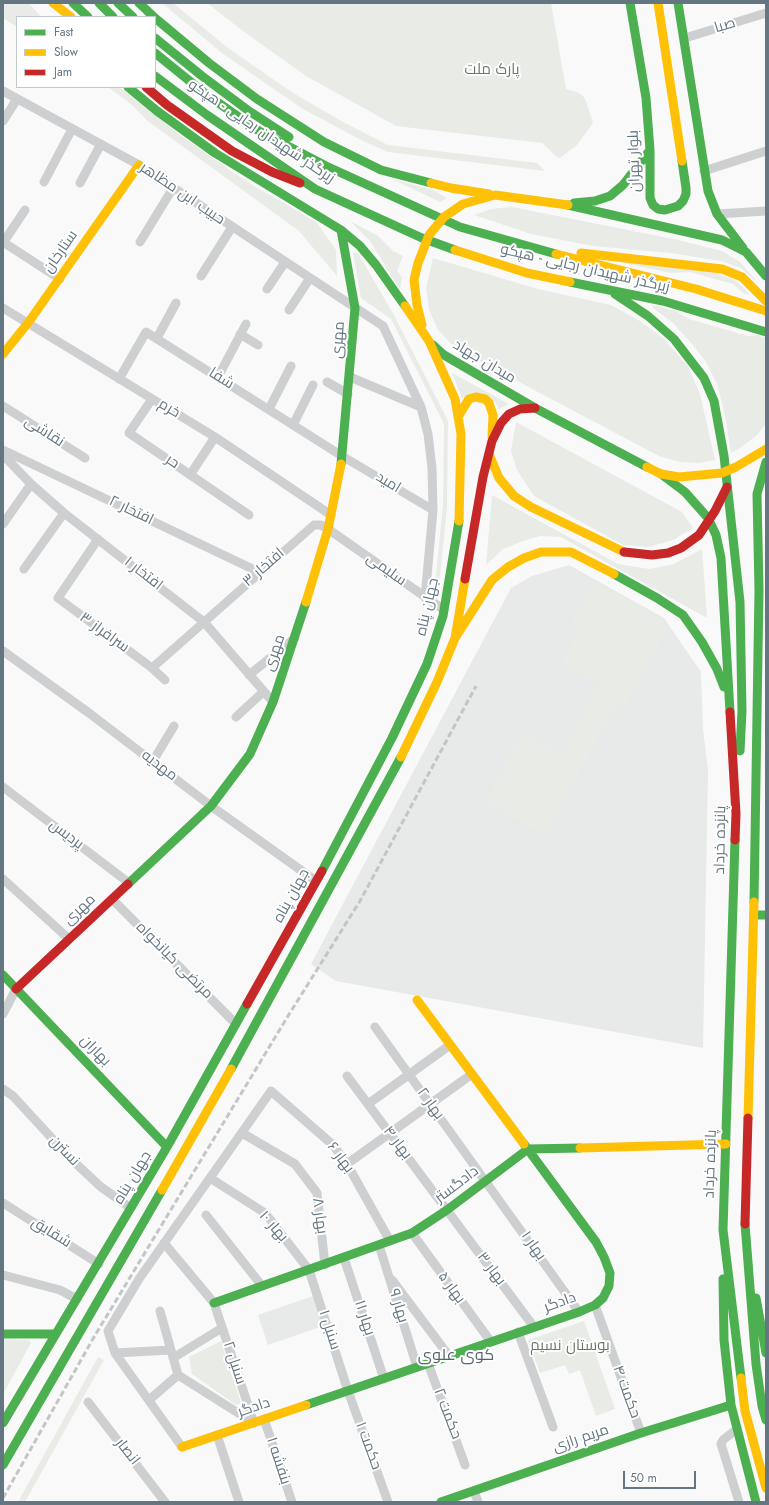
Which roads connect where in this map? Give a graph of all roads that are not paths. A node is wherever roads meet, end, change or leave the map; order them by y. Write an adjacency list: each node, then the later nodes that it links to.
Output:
1 (53, 3): 10 (main road)
2 (73, 3): 11 (main road)
3 (99, 3): 12 (main road)
4 (118, 3): 13 (main road)
5 (139, 3): 14 (main road)
6 (630, 3): 27 (main road, بلوار تهران)
7 (658, 3): 27 (main road, بلوار تهران)
8 (678, 3): 16 (main road)
9 (766, 14): 16 (street, صبا)
10 (69, 16)
11 (87, 16)
12 (112, 16)
13 (132, 16)
14 (154, 16)
15 (156, 18): 36 (main road)
16 (684, 38): 31 (main road)
17 (156, 39): 30 (main road)
18 (156, 54): 30 (main road, زیرگذر شهیدان رجایی - هپکو)
19 (156, 77): 35 (main road, زیرگذر شهیدان رجایی - هپکو)
20 (129, 88): 42 (main road)
21 (147, 88): 35 (main road)
22 (3, 91): 23 (street, حبیب ابن مظاهر)
23 (18, 99): 24 (street); 25 (street, حبیب ابن مظاهر)
24 (3, 121)
25 (72, 129): 26 (street, حبیب ابن مظاهر); 32 (street)
26 (101, 144): 29 (street, حبیب ابن مظاهر); 33 (street)
27 (650, 150): 37 (main road)
28 (766, 151): 31 (street)
29 (140, 165): 34 (street, حبیب ابن مظاهر); 52 (main road, ستارخان)
30 (326, 166): 45 (main road, زیرگذر شهیدان رجایی - هپکو)
31 (704, 171): 40 (main road)
32 (44, 182)
33 (80, 183)
34 (173, 188): 41 (street, حبیب ابن مظاهر); 43 (street)
35 (316, 189): 54 (main road, زیرگذر شهیدان رجایی - هپکو)
36 (495, 195): 37 (main road, میدان جهاد); 66 (main road, میدان جهاد)
37 (562, 204): 46 (main road, میدان جهاد)
38 (25, 210): 44 (street)
39 (766, 211): 40 (street)
40 (717, 214): 46 (main road)
41 (232, 227): 47 (street, حبیب ابن مظاهر); 49 (street)
42 (341, 230): 58 (main road, مهری); 66 (main road)
43 (140, 242)
44 (3, 243): 52 (street)
45 (548, 252): 55 (main road); 60 (main road, زیرگذر شهیدان رجایی - هپکو)
46 (746, 252): 48 (main road); 50 (main road, میدان جهاد)
47 (286, 262): 51 (street, حبیب ابن مظاهر); 53 (street)
48 (766, 264)
49 (201, 276)
50 (766, 276)
51 (310, 278): 58 (street, حبیب ابن مظاهر); 59 (street)
52 (60, 279): 61 (main road, ستارخان)
53 (267, 290)
54 (611, 291): 63 (main road, زیرگذر شهیدان رجایی - هپکو); 95 (main road)
55 (764, 298)
56 (176, 303): 65 (street)
57 (3, 308): 61 (street, خرم)
58 (355, 308): 71 (main road, مهری); 78 (street, حبیب ابن مظاهر)
59 (289, 310)
60 (766, 312)
61 (28, 323): 68 (main road, ستارخان); 72 (street, خرم)
62 (246, 324): 64 (street)
63 (766, 332)
64 (240, 334): 67 (street); 70 (street)
65 (157, 338): 70 (street, شفا); 72 (street)
66 (429, 341): 79 (main road, میدان جهاد); 81 (main road, جهان پناه)
67 (258, 345)
68 (3, 354)
69 (291, 366): 80 (street)
70 (218, 377): 80 (street, شفا)
71 (350, 377): 75 (main road, مهری); 78 (street)
72 (119, 379): 76 (street, خرم)
73 (327, 382): 75 (street)
74 (312, 385): 82 (street)
75 (348, 394): 89 (main road, مهری)
76 (152, 398): 83 (street, خرم); 93 (street, حر)
77 (3, 406): 90 (street, نقاشی)
78 (421, 407): 96 (street, حبیب ابن مظاهر)
79 (534, 408): 84 (main road, جهان پناه); 92 (main road, میدان جهاد)
80 (269, 409): 82 (street, شفا)
81 (458, 415): 84 (main road); 108 (main road, جهان پناه)
82 (293, 425): 89 (street, شفا)
83 (215, 437): 93 (street); 99 (street, خرم)
84 (492, 441): 87 (main road, جهان پناه)
85 (766, 449): 92 (main road, میدان جهاد)
86 (3, 450): 105 (street, افتخار ۲)
87 (489, 454): 95 (main road); 111 (main road, جهان پناه)
88 (3, 455): 94 (street, افتخار ۱)
89 (342, 456): 96 (street, امید); 99 (main road, مهری)
90 (85, 458)
91 (766, 462): 106 (main road)
92 (661, 474): 117 (main road, پانزده خرداد)
93 (190, 475): 98 (street, حر)
94 (31, 484): 97 (street, افتخار ۱); 100 (street)
95 (727, 487): 124 (main road)
96 (433, 510): 107 (street, حبیب ابن مظاهر)
97 (64, 513): 102 (street, افتخار ۱); 103 (street)
98 (249, 515)
99 (331, 515): 101 (main road, مهری)
100 (3, 524)
101 (328, 529): 105 (street, افتخار ۳); 107 (street, سلیمی); 110 (main road, مهری)
102 (98, 539): 109 (street, افتخار ۱); 113 (street, سرافراز ۳)
103 (24, 569)
104 (766, 569): 106 (main road)
105 (259, 572): 109 (street, افتخار ۳)
106 (759, 590): 129 (main road)
107 (425, 598): 108 (street, سلیمی)
108 (444, 610): 126 (main road, جهان پناه)
109 (204, 622): 113 (street); 114 (street, افتخار ۱)
110 (295, 637): 114 (street); 118 (main road, مهری)
111 (455, 638): 117 (main road); 203 (main road, جهان پناه)
112 (3, 651): 121 (street, مهدیه)
113 (152, 668): 115 (street)
114 (249, 675): 116 (street, افتخار ۱)
115 (165, 680)
116 (263, 692): 118 (street, افتخار ۱); 119 (street)
117 (729, 699): 124 (main road, پانزده خرداد)
118 (273, 702): 123 (main road, مهری)
119 (236, 716)
120 (174, 726): 121 (street)
121 (153, 761): 123 (street, مهدیه)
122 (3, 788): 127 (street, پردیس)
123 (211, 806): 126 (street, مهدیه); 127 (main road, مهری)
124 (736, 814): 147 (main road, پانزده خرداد)
125 (3, 879): 131 (street)
126 (316, 881): 136 (main road, جهان پناه)
127 (128, 883): 128 (main road, مهری)
128 (112, 899): 131 (main road, مهری); 136 (street, مرتضی کیانخواه)
129 (754, 914): 130 (main road); 158 (main road)
130 (766, 915)
131 (69, 939): 133 (main road, مهری)
132 (3, 975): 133 (main road, بهاران)
133 (16, 989): 135 (street); 148 (main road, بهاران)
134 (417, 1000): 138 (main road, دادگر)
135 (3, 1014)
136 (236, 1024): 148 (main road, جهان پناه)
137 (375, 1027): 139 (street, بهار ۲)
138 (450, 1044): 139 (street); 140 (main road, دادگر)
139 (409, 1074): 143 (street); 144 (street, بهار ۲)
140 (472, 1074): 144 (street); 149 (main road, دادگر)
141 (347, 1076): 143 (street, بهار ۴)
142 (3, 1090): 154 (street, نسترن)
143 (368, 1104): 146 (street, بهار ۴)
144 (430, 1104): 146 (street); 152 (street, بهار ۲)
145 (242, 1132): 150 (street, بهار ۶); 151 (street); 165 (street, بهار ۸)
146 (390, 1134): 150 (street); 155 (street, بهار ۴)
147 (726, 1144): 149 (main road); 157 (main road, پانزده خرداد)
148 (167, 1147): 154 (main road, جهان پناه)
149 (528, 1149): 152 (main road, دادگستر); 172 (main road, دادگر)
150 (347, 1164): 160 (street, بهار ۶)
151 (210, 1178): 161 (street); 166 (street, بهار ۱۰)
152 (486, 1181): 155 (main road, دادگستر); 174 (street, بهار ۱)
153 (3, 1203): 164 (street, شقایق)
154 (131, 1208): 164 (main road, جهان پناه)
155 (447, 1210): 159 (main road, دادگستر); 175 (street, بهار ۳)
156 (206, 1216): 169 (street)
157 (723, 1230): 192 (main road, پانزده خرداد); 204 (main road, پانزده خرداد)
158 (745, 1232): 182 (main road); 194 (main road)
159 (412, 1233): 160 (main road, دادگستر); 180 (street, بهار ۵)
160 (390, 1241): 162 (main road, دادگستر)
161 (164, 1243): 171 (street); 181 (street)
162 (379, 1245): 163 (main road, دادگستر); 168 (street, بهار ۹)
163 (344, 1258): 165 (main road, دادگستر); 188 (street, بهار ۱۱)
164 (99, 1264): 170 (main road, جهان پناه)
165 (325, 1265): 166 (main road, دادگستر)
166 (309, 1270): 169 (main road, دادگستر); 189 (street, سنبل ۱)
167 (3, 1275): 170 (street)
168 (388, 1275): 184 (street); 186 (street, بهار ۹)
169 (262, 1286): 171 (main road, دادگستر)
170 (77, 1299): 179 (main road, جهان پناه)
171 (214, 1303): 176 (street, سنبل ۲)
172 (594, 1305): 174 (main road, دادگر); 199 (street, حکمت ۴)
173 (160, 1311): 183 (street)
174 (579, 1312): 175 (main road, دادگر)
175 (534, 1327): 177 (main road, دادگر)
176 (222, 1328): 183 (street); 195 (street, سنبل ۲)
177 (518, 1332): 180 (main road, دادگر); 197 (street)
178 (3, 1334): 179 (main road)
179 (56, 1334): 196 (main road, جهان پناه)
180 (491, 1342): 184 (main road, دادگر)
181 (115, 1353): 183 (street); 190 (street)
182 (766, 1353)
183 (172, 1354): 187 (street)
184 (449, 1356): 185 (main road, دادگر)
185 (428, 1364): 186 (main road, دادگر); 202 (street, حکمت ۲)
186 (417, 1367): 188 (main road, دادگر)
187 (178, 1375): 190 (street); 195 (street)
188 (384, 1378): 189 (main road, دادگر)
189 (348, 1391): 193 (main road, دادگر); 209 (street, حکمت ۱)
190 (149, 1400): 201 (street)
191 (88, 1402): 206 (street, انصار)
192 (731, 1405): 198 (main road, پانزده خرداد); 199 (main road, مریم رازی)
193 (264, 1419): 195 (main road, دادگر); 208 (street, بنفشه ۱)
194 (766, 1420)
195 (254, 1423): 200 (main road, دادگر)
196 (3, 1424)
197 (553, 1427)
198 (737, 1429): 212 (street); 213 (main road, پانزده خرداد)
199 (641, 1434): 205 (main road, مریم رازی)
200 (217, 1435): 201 (main road, دادگر); 207 (street)
201 (182, 1447)
202 (465, 1464)
203 (3, 1465)
204 (766, 1488)
205 (474, 1491): 210 (main road, مریم رازی); 211 (street)
206 (165, 1502)
207 (239, 1502)
208 (292, 1502)
209 (388, 1502)
210 (442, 1502)
211 (478, 1502)
212 (739, 1502)
213 (756, 1502)

